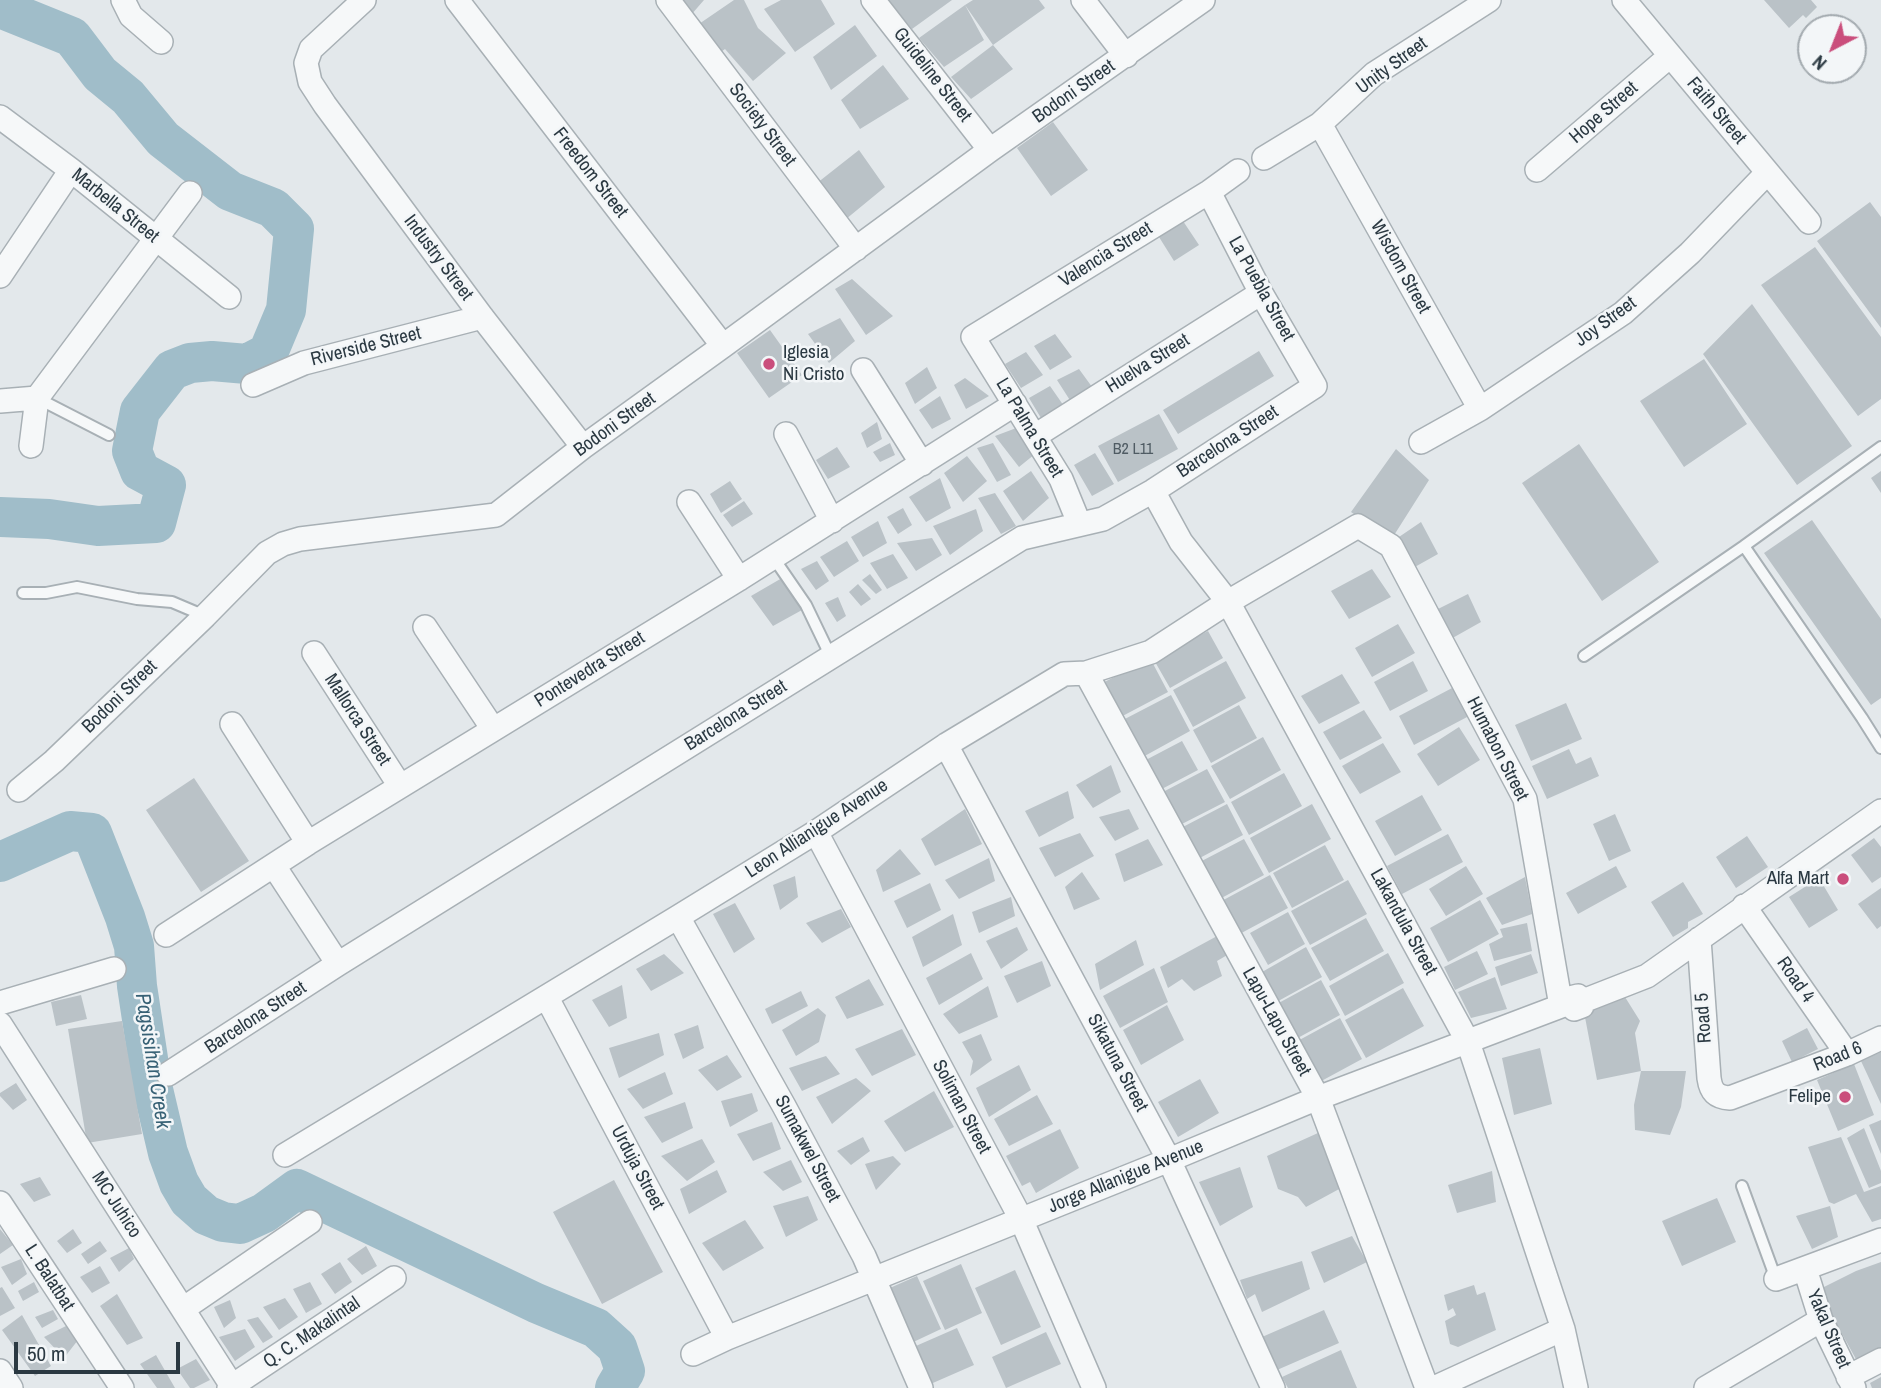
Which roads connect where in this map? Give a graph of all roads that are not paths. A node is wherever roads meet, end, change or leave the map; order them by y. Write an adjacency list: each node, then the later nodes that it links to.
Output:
1 (122, 0): 10 (street)
2 (364, 0): 29 (street, Industry Street)
3 (457, 0): 31 (street, Freedom Street)
4 (668, 0): 25 (street, Society Street)
5 (873, 0): 15 (street, Guideline Street)
6 (1083, 0): 11 (street)
7 (1203, 0): 11 (street, Bodoni Street)
8 (1489, 0): 14 (street, Unity Street)
9 (1624, 0): 12 (street, Faith Street)
10 (161, 42)
11 (1126, 56): 15 (street, Bodoni Street)
12 (1670, 56): 18 (street, Hope Street); 20 (street, Faith Street)
13 (0, 117): 17 (street, Marbella Street)
14 (1320, 124): 16 (street, Unity Street); 38 (street, Wisdom Street)
15 (990, 150): 25 (street, Bodoni Street)
16 (1264, 158)
17 (71, 170): 24 (street, Marbella Street); 26 (street)
18 (1537, 170)
19 (1238, 171): 21 (street, Valencia Street)
20 (1767, 173): 23 (street, Faith Street); 38 (street, Joy Street)
21 (1209, 192): 27 (street, La Puebla Street); 30 (street, Valencia Street)
22 (190, 193): 24 (street)
23 (1809, 222)
24 (156, 239): 28 (street, Marbella Street); 35 (street)
25 (856, 249): 31 (street, Bodoni Street)
26 (0, 276)
27 (1261, 293): 34 (street, La Puebla Street); 41 (street, Huelva Street)
28 (229, 297)
29 (482, 317): 33 (street, Riverside Street); 44 (street, Industry Street)
30 (973, 337): 37 (street, La Palma Street)
31 (723, 346): 44 (street, Bodoni Street)
32 (863, 370): 46 (street)
33 (253, 385)
34 (1315, 386): 47 (street, Barcelona Street)
35 (37, 398): 36 (street); 40 (lane); 43 (street)
36 (0, 401)
37 (1015, 404): 41 (street, La Palma Street); 46 (street, Pontevedra Street)
38 (1480, 409): 42 (street, Joy Street)
39 (786, 434): 49 (street)
40 (109, 435)
41 (1035, 436): 50 (street, La Palma Street)
42 (1421, 442)
43 (31, 446)
44 (583, 447): 57 (street, Bodoni Street)
45 (1881, 447): 52 (lane)
46 (922, 464): 49 (street, Pontevedra Street)
47 (1153, 491): 50 (street, Barcelona Street); 56 (street, Lakandula Street)
48 (689, 502): 54 (street)
49 (832, 520): 53 (street, Pontevedra Street)
50 (1079, 523): 61 (street, Barcelona Street)
51 (1358, 526): 56 (street, Leon Allianigue Avenue); 81 (street, Humabon Street)
52 (1744, 547): 60 (lane); 66 (lane)
53 (773, 557): 54 (street, Pontevedra Street); 61 (lane)
54 (739, 579): 64 (street, Pontevedra Street)
55 (23, 593): 57 (lane)
56 (1227, 602): 62 (street, Leon Allianigue Avenue); 84 (street, Lakandula Street)
57 (205, 616): 68 (street, Bodoni Street)
58 (425, 627): 64 (street)
59 (314, 653): 67 (street, Mallorca Street)
60 (1584, 656)
61 (831, 657): 77 (street, Barcelona Street)
62 (1086, 673): 65 (street, Leon Allianigue Avenue); 88 (street, Lapu-Lapu Street)
63 (232, 724): 71 (street)
64 (493, 729): 67 (street, Pontevedra Street)
65 (946, 745): 70 (street, Leon Allianigue Avenue); 90 (street, Sikatuna Street)
66 (1881, 748)
67 (400, 786): 71 (street, Pontevedra Street)
68 (19, 790)
69 (1881, 811): 73 (street, Jorge Allanigue Avenue)
70 (816, 832): 74 (street, Leon Allianigue Avenue); 93 (street, Soliman Street)
71 (308, 843): 72 (street, Pontevedra Street)
72 (274, 866): 75 (street, Pontevedra Street); 77 (street)
73 (1744, 906): 76 (street, Jorge Allanigue Avenue); 85 (street, Road 4)
74 (678, 917): 79 (street, Leon Allianigue Avenue); 98 (street, Sumakwel Street)
75 (166, 935)
76 (1699, 939): 81 (street, Jorge Allanigue Avenue); 87 (street, Road 5)
77 (338, 964): 86 (street, Barcelona Street)
78 (114, 969): 80 (street)
79 (547, 998): 89 (street, Leon Allianigue Avenue); 103 (street, Urduja Street)
80 (0, 1003)
81 (1573, 1003): 84 (street, Jorge Allanigue Avenue)
82 (0, 1024): 100 (street, MC Juhico)
83 (1881, 1038): 85 (street, Road 6)
84 (1468, 1042): 88 (street, Jorge Allanigue Avenue); 102 (street, Lakandula Street)
85 (1847, 1054): 87 (street, Road 6)
86 (168, 1074)
87 (1715, 1095)
88 (1318, 1098): 90 (street, Jorge Allanigue Avenue); 114 (street, Lapu-Lapu Street)
89 (285, 1155)
90 (1169, 1160): 93 (street, Jorge Allanigue Avenue); 113 (street, Sikatuna Street)
91 (1742, 1186): 99 (lane)
92 (0, 1203): 110 (street, L. Balatbat)
93 (1021, 1219): 98 (street, Jorge Allanigue Avenue); 112 (street, Soliman Street)
94 (310, 1222): 100 (street)
95 (1881, 1240): 96 (street)
96 (1805, 1269): 99 (street); 101 (street, Yakal Street)
97 (394, 1278): 108 (street, Q. C. Makalintal)
98 (875, 1278): 103 (street, Jorge Allanigue Avenue); 111 (street, Sumakwel Street)
99 (1776, 1279)
100 (183, 1309): 108 (street, MC Juhico)
101 (1821, 1320): 107 (street, Yakal Street); 117 (street)
102 (1563, 1329): 115 (street); 116 (street, Lakandula Street)
103 (727, 1338): 104 (street, Jorge Allanigue Avenue)
104 (693, 1354)
105 (1881, 1360): 107 (street)
106 (0, 1371): 109 (street)
107 (1851, 1382)
108 (231, 1387)
109 (11, 1388)
110 (122, 1388)
111 (921, 1388)
112 (1094, 1388)
113 (1273, 1388)
114 (1427, 1388)
115 (1434, 1388)
116 (1576, 1388)
117 (1706, 1388)

